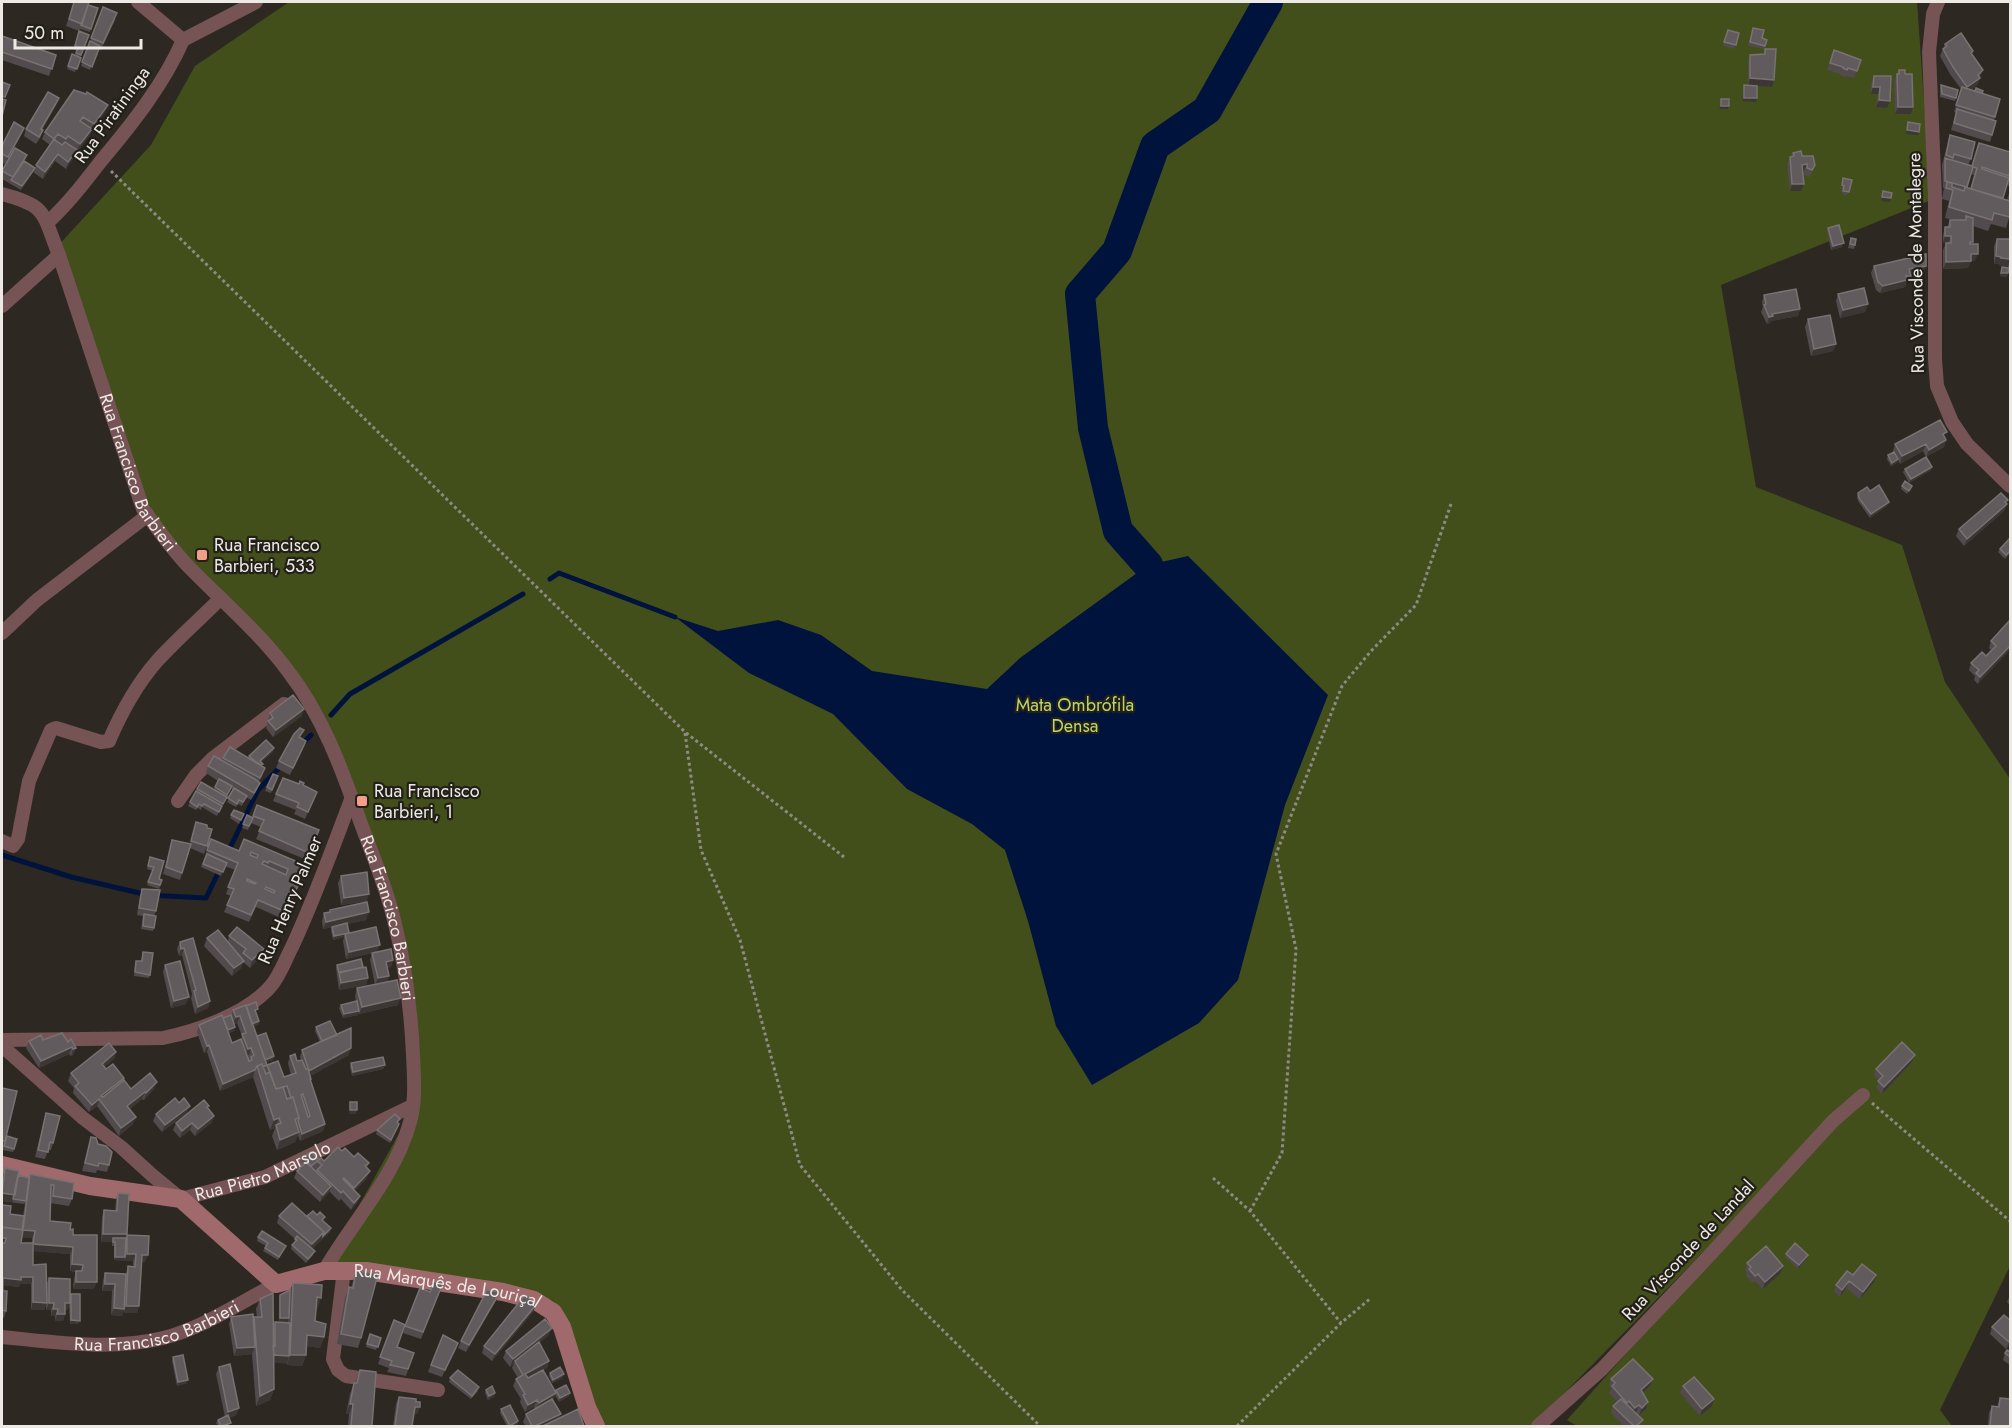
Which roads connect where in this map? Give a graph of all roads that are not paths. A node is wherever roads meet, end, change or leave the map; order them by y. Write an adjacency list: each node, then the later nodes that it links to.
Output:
1 (138, 2): 4 (street)
2 (256, 2): 4 (street)
3 (1935, 8): 9 (street, Rua Visconde de Montalegre)
4 (183, 40): 6 (street, Rua Piratininga)
5 (2, 194): 6 (street)
6 (47, 223): 7 (street, Rua Francisco Barbieri)
7 (58, 255): 8 (street); 10 (street, Rua Francisco Barbieri)
8 (2, 306)
9 (2010, 486)
10 (148, 515): 11 (street, Rua Francisco Barbieri); 12 (street)
11 (221, 598): 13 (street, Rua Francisco Barbieri); 16 (street)
12 (2, 633)
13 (303, 691): 14 (street, Rua Francisco Barbieri); 15 (street)
14 (352, 797): 17 (street, Rua Henry Palmer); 20 (street, Rua Francisco Barbieri)
15 (178, 801)
16 (2, 841)
17 (2, 1040)
18 (2, 1046): 22 (street)
19 (1863, 1095): 29 (street, Rua Visconde de Landal)
20 (412, 1106): 22 (street, Rua Pietro Marsolo); 24 (street, Rua Francisco Barbieri)
21 (2, 1165): 22 (main road, Rua Pietro Marsolo)
22 (181, 1199): 25 (main road)
23 (344, 1270): 24 (main road, Rua Marquês de Louriçal); 27 (street); 28 (main road, Rua Marquês de Louriçal)
24 (324, 1271): 25 (main road, Rua Francisco Barbieri)
25 (276, 1284): 26 (street, Rua Francisco Barbieri)
26 (2, 1337)
27 (438, 1390)
28 (596, 1426)
29 (1538, 1426)

